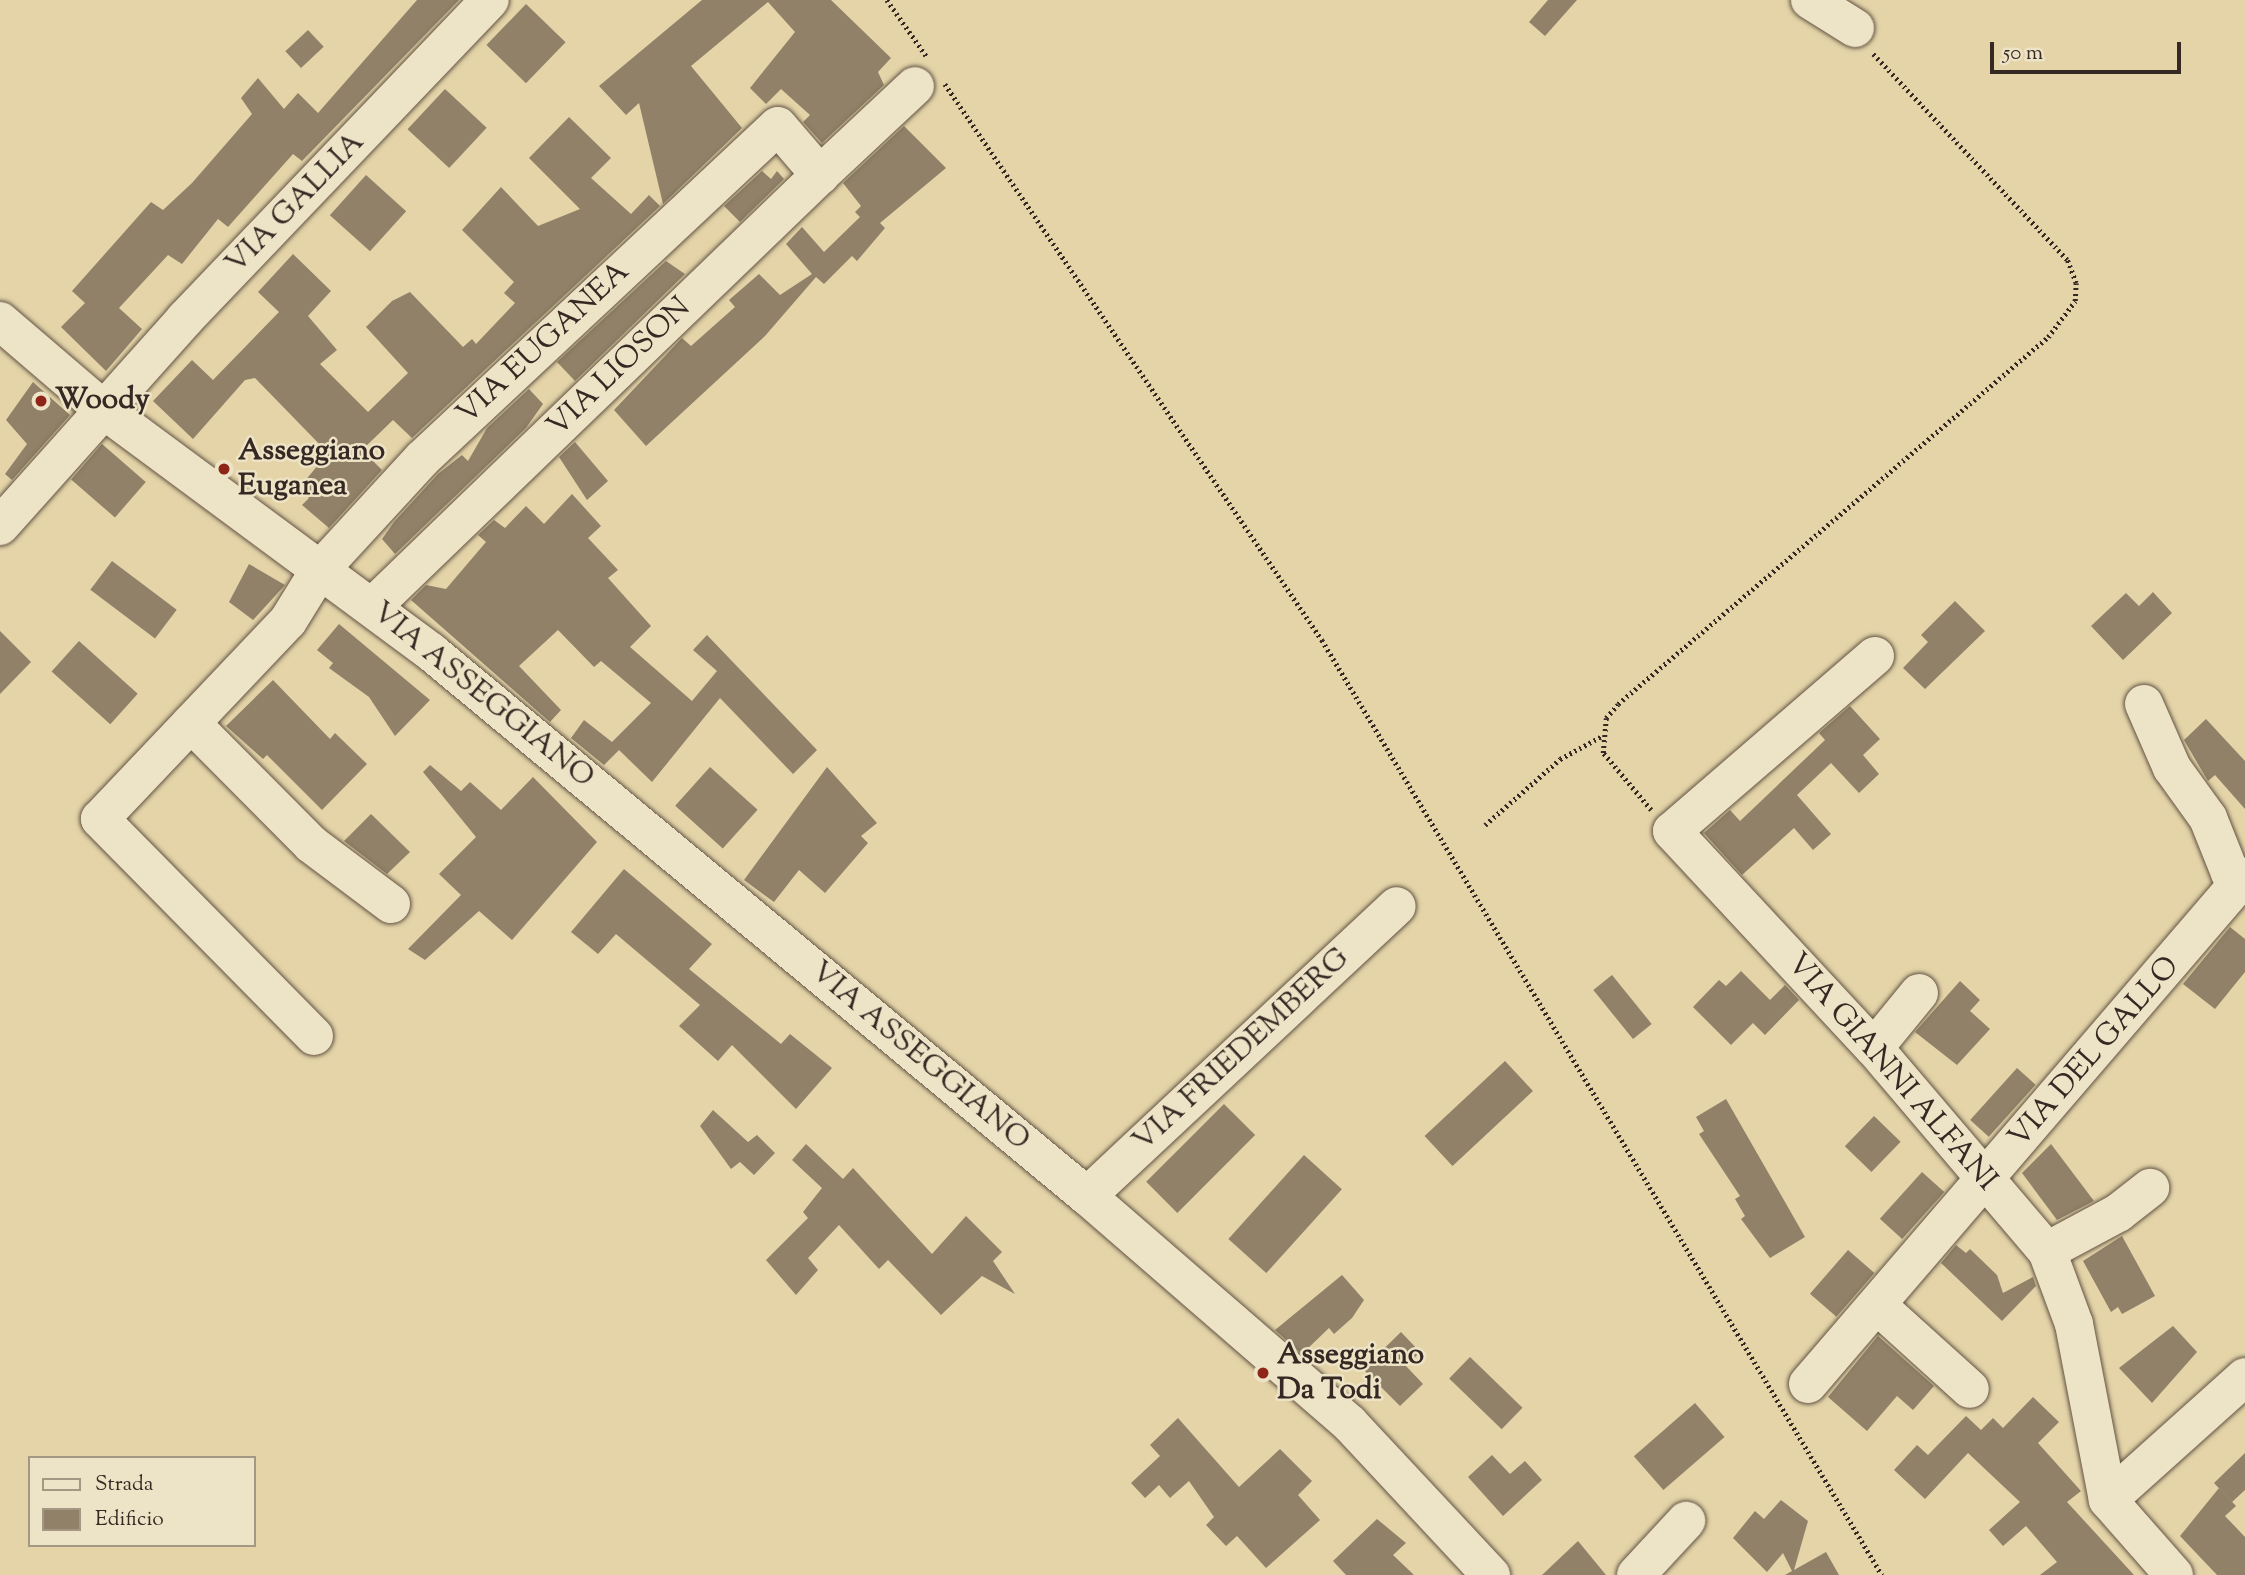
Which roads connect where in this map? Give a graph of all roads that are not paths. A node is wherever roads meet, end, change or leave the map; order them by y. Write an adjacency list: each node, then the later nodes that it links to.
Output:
1 (490, 0): 7 (street, VIA GALLIA)
2 (1810, 0): 3 (street)
3 (1855, 28)
4 (929, 77): 5 (street, VIA LIOSON)
5 (820, 175): 9 (street, VIA EUGANEA); 10 (street, VIA LIOSON)
6 (0, 321): 7 (street, VIA ASSEGGIANO)
7 (104, 410): 8 (street, VIA GALLIA); 9 (street, VIA ASSEGGIANO)
8 (0, 526)
9 (319, 571): 10 (street, VIA ASSEGGIANO); 13 (street)
10 (373, 606): 22 (street, VIA ASSEGGIANO)
11 (1875, 656): 19 (street, VIA GIANNI ALFANI)
12 (2144, 704): 14 (street)
13 (191, 723): 15 (street); 18 (street)
14 (2243, 879): 20 (street, VIA DEL GALLO)
15 (391, 904)
16 (1397, 906): 22 (street, VIA FRIEDEMBERG)
17 (1919, 993): 19 (street)
18 (314, 1036)
19 (1874, 1048): 20 (street, VIA GIANNI ALFANI)
20 (1984, 1179): 23 (street, VIA GIANNI ALFANI); 24 (street, VIA DEL GALLO)
21 (2150, 1188): 23 (street)
22 (1087, 1196): 30 (street, VIA ASSEGGIANO)
23 (2047, 1251): 28 (street, VIA GIANNI ALFANI)
24 (1877, 1305): 26 (street, VIA DEL GALLO); 27 (street)
25 (2245, 1377): 28 (street)
26 (1808, 1384)
27 (1970, 1390)
28 (2108, 1500): 32 (street)
29 (1686, 1521): 31 (street)
30 (1491, 1575)
31 (1636, 1575)
32 (2174, 1575)

